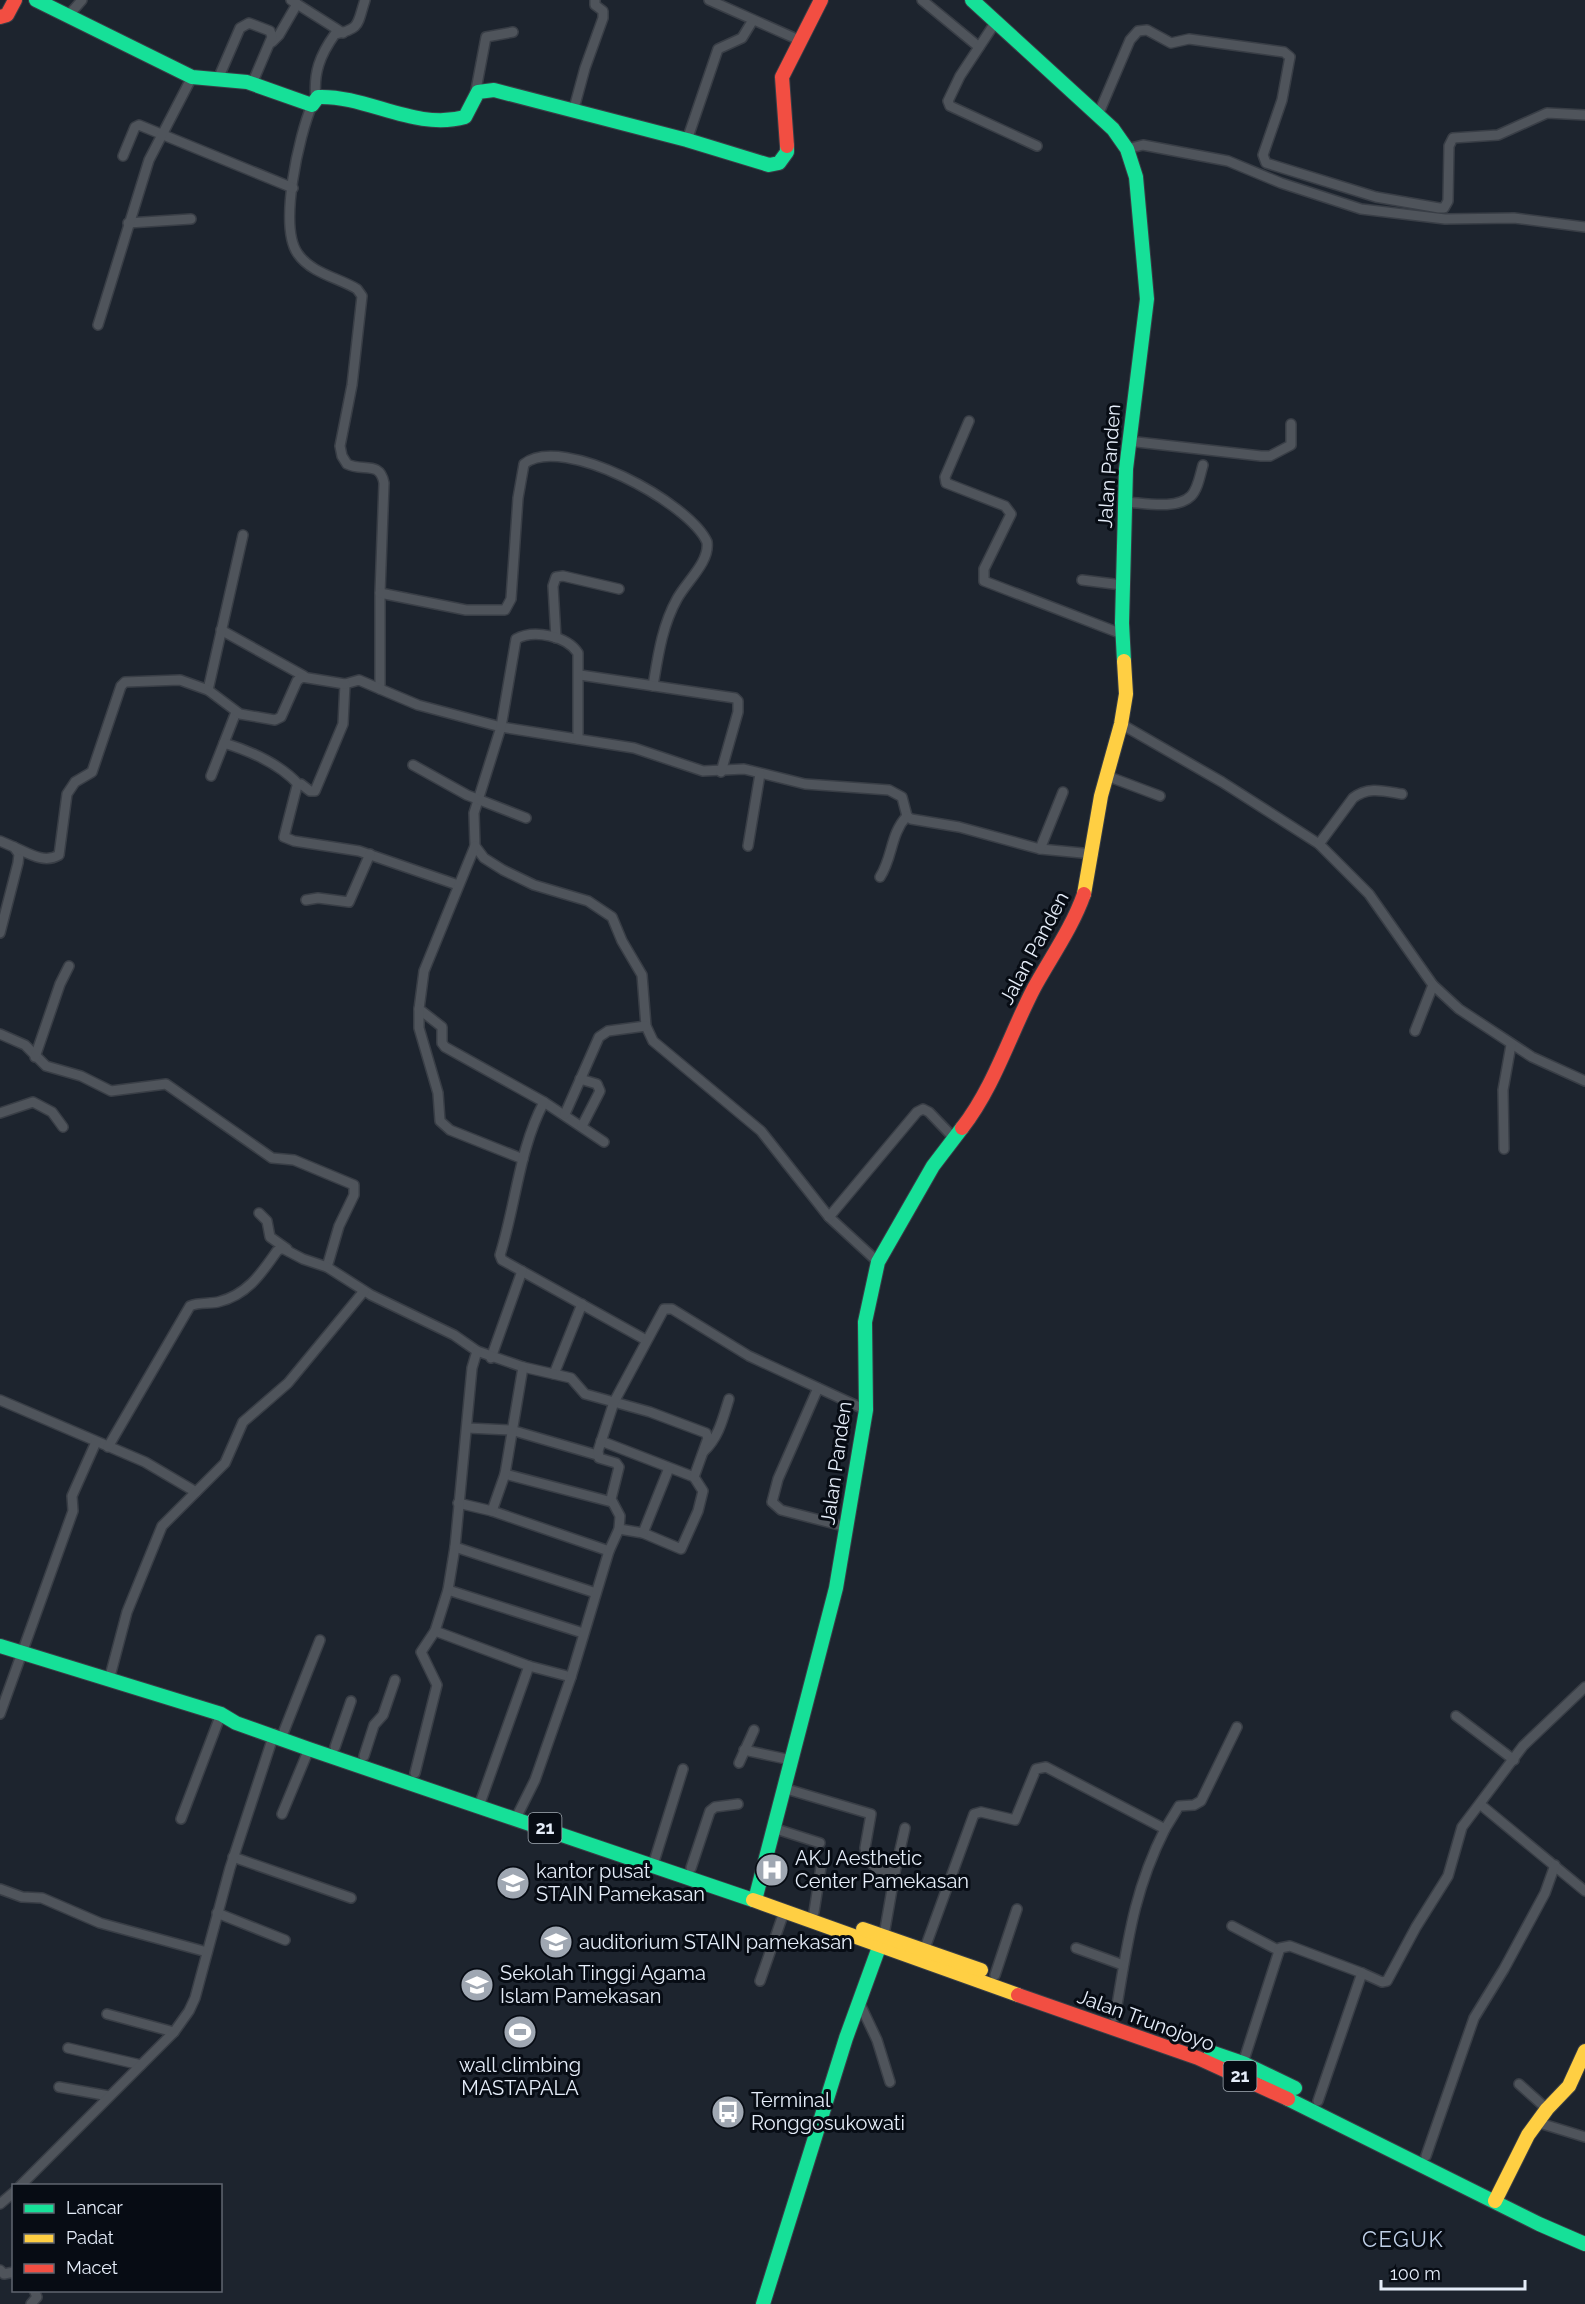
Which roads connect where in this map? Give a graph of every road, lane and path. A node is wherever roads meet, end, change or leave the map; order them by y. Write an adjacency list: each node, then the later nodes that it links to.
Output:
1 (15, 0): 12 (main road)
2 (36, 0): 11 (main road)
3 (82, 0): 11 (street)
4 (365, 0): 16 (street)
5 (594, 0): 25 (street)
6 (709, 0): 13 (street)
7 (821, 0): 17 (main road)
8 (922, 0): 19 (street)
9 (972, 0): 14 (main road, Jalan Panden)
10 (294, 2): 16 (street); 18 (street)
11 (68, 16): 20 (main road)
12 (0, 17)
13 (753, 20): 17 (street); 29 (street)
14 (995, 23): 19 (street); 26 (main road, Jalan Panden)
15 (513, 32): 23 (street)
16 (343, 33): 24 (street)
17 (799, 40): 29 (main road)
18 (272, 42): 21 (street); 22 (street)
19 (979, 47): 30 (street)
20 (192, 77): 21 (main road); 28 (street)
21 (219, 79): 22 (main road)
22 (252, 84): 24 (main road)
23 (474, 97): 24 (main road); 25 (main road)
24 (314, 102): 33 (street)
25 (573, 112): 29 (main road)
26 (1098, 115): 27 (street); 31 (main road, Jalan Panden)
27 (1585, 115)
28 (160, 135): 32 (street); 33 (street); 35 (street)
29 (687, 140)
30 (1037, 146)
31 (1127, 149): 36 (street); 40 (main road, Jalan Panden)
32 (123, 156)
33 (293, 188): 47 (street)
34 (191, 219): 35 (street)
35 (128, 223): 37 (street)
36 (1585, 227)
37 (98, 325)
38 (969, 421): 49 (street)
39 (1291, 424): 40 (street)
40 (1128, 441): 42 (main road, Jalan Panden)
41 (1203, 465): 42 (street)
42 (1126, 502): 45 (main road, Jalan Panden)
43 (243, 536): 48 (street)
44 (1082, 580): 45 (street)
45 (1122, 585): 49 (main road, Jalan Panden)
46 (619, 589): 50 (street)
47 (380, 593): 54 (street); 55 (street)
48 (221, 630): 52 (street); 56 (street)
49 (1122, 634): 58 (main road, Jalan Panden)
50 (556, 638): 51 (street); 59 (street)
51 (580, 675): 54 (street); 60 (street)
52 (304, 676): 53 (street); 57 (street)
53 (345, 684): 55 (street); 67 (street)
54 (653, 686): 63 (street)
55 (380, 689): 59 (street)
56 (208, 690): 57 (street); 78 (street)
57 (236, 712): 61 (street)
58 (1121, 724): 66 (main road, Jalan Panden); 75 (street)
59 (501, 727): 60 (street); 71 (street)
60 (578, 739): 63 (street)
61 (224, 743): 65 (street); 67 (street)
62 (413, 765): 71 (street)
63 (722, 772): 64 (street)
64 (760, 774): 72 (street); 77 (street)
65 (211, 776)
66 (1107, 776): 70 (street); 81 (main road, Jalan Panden)
67 (299, 784): 80 (street)
68 (1063, 792): 79 (street)
69 (1402, 794): 75 (street)
70 (1160, 796)
71 (477, 799): 73 (street); 76 (street)
72 (907, 816): 79 (street); 82 (street)
73 (526, 818)
74 (0, 841): 78 (street)
75 (1319, 844): 87 (street)
76 (475, 846): 83 (street); 89 (street)
77 (748, 846)
78 (14, 847): 85 (street)
79 (1040, 849): 81 (street)
80 (370, 854): 83 (street); 84 (street)
81 (1093, 854): 101 (main road, Jalan Panden)
82 (880, 877)
83 (458, 885): 88 (street)
84 (306, 900)
85 (0, 933)
86 (69, 966): 93 (street)
87 (1433, 985): 90 (street); 92 (street)
88 (419, 1009): 96 (street); 104 (street)
89 (646, 1026): 94 (street); 106 (street)
90 (1415, 1031)
91 (0, 1034): 93 (street)
92 (1511, 1045): 95 (street); 103 (street)
93 (34, 1057): 109 (street)
94 (580, 1079): 98 (street); 99 (street)
95 (1585, 1081)
96 (544, 1102): 98 (street); 104 (street)
97 (0, 1113): 100 (street)
98 (565, 1114): 99 (street)
99 (582, 1126): 102 (street)
100 (63, 1127)
101 (953, 1137): 106 (street); 108 (main road, Jalan Panden)
102 (604, 1142)
103 (1504, 1149)
104 (523, 1159): 110 (street)
105 (259, 1213): 107 (street)
106 (830, 1217): 108 (street)
107 (287, 1249): 109 (street); 127 (street)
108 (878, 1262): 122 (main road, Jalan Panden)
109 (327, 1267): 111 (street)
110 (522, 1271): 112 (street); 115 (street)
111 (364, 1291): 114 (street); 133 (street)
112 (582, 1304): 113 (street); 117 (street)
113 (646, 1340): 118 (street); 121 (street)
114 (477, 1352): 115 (street); 123 (street)
115 (491, 1358): 116 (street)
116 (523, 1367): 117 (street); 124 (street)
117 (554, 1374): 121 (street)
118 (818, 1388): 122 (street); 137 (street)
119 (729, 1399): 128 (street)
120 (0, 1400): 126 (street)
121 (614, 1402): 125 (street); 128 (street)
122 (866, 1410): 137 (main road, Jalan Panden)
123 (467, 1428): 124 (street); 135 (street)
124 (511, 1430): 129 (street); 131 (street)
125 (601, 1441): 129 (street); 130 (street)
126 (96, 1442): 127 (street); 148 (street)
127 (108, 1447): 133 (street)
128 (702, 1453): 132 (street)
129 (597, 1455): 134 (street)
130 (669, 1468): 132 (street); 139 (street)
131 (505, 1474): 134 (street); 136 (street)
132 (694, 1477): 139 (street)
133 (196, 1492): 152 (street)
134 (612, 1502): 138 (street)
135 (458, 1503): 136 (street); 140 (street)
136 (492, 1511): 141 (street)
137 (847, 1527): 165 (main road, Jalan Panden)
138 (619, 1529): 139 (street); 141 (street)
139 (643, 1533)
140 (455, 1547): 142 (street); 143 (street)
141 (609, 1551): 143 (street)
142 (448, 1590): 144 (street); 145 (street)
143 (596, 1593): 145 (street)
144 (435, 1631): 149 (street); 169 (street)
145 (583, 1633): 150 (street)
146 (320, 1640): 160 (street)
147 (0, 1646): 148 (main road, 21)
148 (22, 1653): 152 (main road, 21); 155 (street)
149 (529, 1666): 150 (street); 171 (street)
150 (571, 1677): 174 (street)
151 (395, 1680): 164 (street)
152 (109, 1681): 156 (main road, 21)
153 (1585, 1687): 166 (street)
154 (351, 1701): 161 (street)
155 (0, 1714)
156 (227, 1716): 160 (main road, 21); 176 (street)
157 (1456, 1716): 166 (street)
158 (1237, 1727): 179 (street)
159 (754, 1730): 163 (street)
160 (277, 1732): 161 (main road, 21); 162 (main road, 21); 181 (street)
161 (335, 1747): 164 (main road, 21)
162 (309, 1749): 171 (main road, 21); 175 (street)
163 (744, 1750): 165 (street); 167 (street)
164 (364, 1756): 169 (main road, 21)
165 (791, 1760): 170 (main road, Jalan Panden)
166 (1514, 1760): 173 (street)
167 (739, 1763)
168 (683, 1769): 182 (street)
169 (416, 1773): 171 (main road, 21)
170 (783, 1788): 177 (main road, Jalan Panden); 186 (street)
171 (481, 1801): 174 (main road, 21)
172 (738, 1804): 185 (street)
173 (1481, 1805): 183 (street); 203 (street)
174 (520, 1813): 182 (main road, 21)
175 (282, 1814)
176 (181, 1819)
177 (773, 1828): 180 (street); 189 (main road, Jalan Panden)
178 (905, 1828): 186 (street)
179 (1165, 1829): 198 (street); 202 (street)
180 (820, 1842)
181 (233, 1857): 190 (street); 194 (street)
182 (654, 1860): 185 (main road, 21); 189 (main road, 21)
183 (1555, 1865): 188 (street); 222 (street)
184 (821, 1867): 193 (street)
185 (690, 1868): 189 (main road, 21)
186 (895, 1872): 197 (street)
187 (0, 1889): 201 (street)
188 (1585, 1891)
189 (756, 1896): 192 (main road, 21); 193 (main road, 21)
190 (351, 1898)
191 (1017, 1910): 204 (street)
192 (784, 1912): 197 (main road, 21); 205 (street)
193 (814, 1912): 197 (main road, 21)
194 (218, 1913): 196 (street); 201 (street)
195 (1232, 1926): 200 (street)
196 (285, 1940)
197 (882, 1940): 198 (main road, Jalan Trunojoyo / 21); 206 (main road); 225 (main road, Jalan Trunojoyo / 21)
198 (925, 1948): 204 (main road, Jalan Trunojoyo / 21)
199 (1076, 1948): 202 (street)
200 (1278, 1950): 203 (street); 212 (street)
201 (207, 1952): 209 (street)
202 (1123, 1965): 208 (street)
203 (1362, 1973): 218 (street)
204 (995, 1975): 208 (main road, Jalan Trunojoyo / 21)
205 (760, 1981)
206 (859, 2002): 214 (street); 229 (main road)
207 (107, 2014): 209 (street)
208 (1115, 2018): 212 (main road, Jalan Trunojoyo / 21)
209 (174, 2032): 213 (street)
210 (68, 2048): 213 (street)
211 (1585, 2051): 219 (main road)
212 (1243, 2063): 218 (main road, Jalan Trunojoyo / 21)
213 (141, 2065): 217 (street)
214 (890, 2082)
215 (1519, 2084): 219 (street)
216 (59, 2087): 217 (street)
217 (109, 2096): 223 (street)
218 (1318, 2101): 222 (main road, Jalan Trunojoyo / 21)
219 (1546, 2109): 220 (main road)
220 (1536, 2122): 221 (street); 225 (main road)
221 (1585, 2137)
222 (1426, 2156): 225 (main road, Jalan Trunojoyo / 21)
223 (22, 2184)
224 (12, 2194): 226 (street)
225 (1498, 2196): 227 (main road, Jalan Trunojoyo / 21); 228 (main road, Jalan Trunojoyo / 21)
226 (0, 2204)
227 (1585, 2232)
228 (1585, 2244)
229 (763, 2304)

